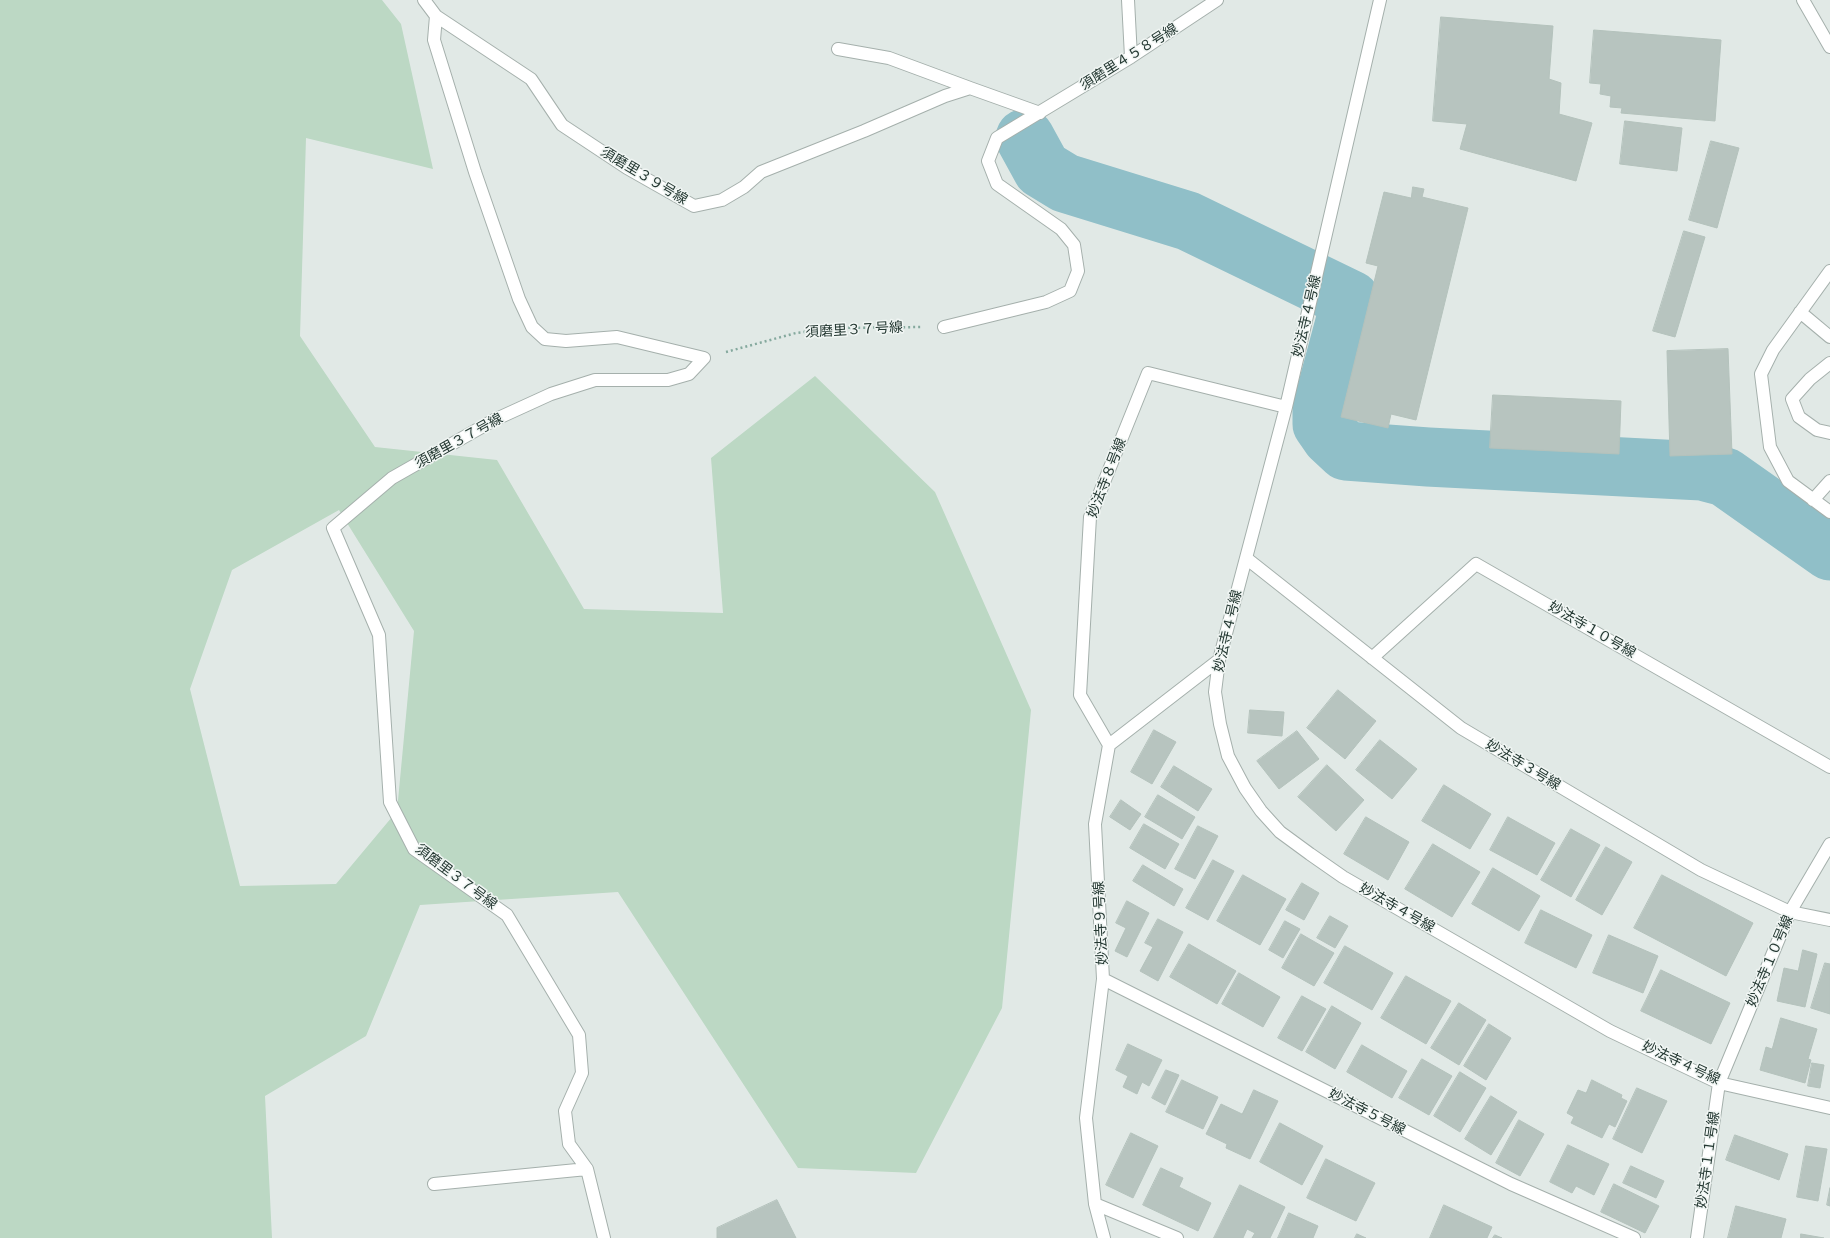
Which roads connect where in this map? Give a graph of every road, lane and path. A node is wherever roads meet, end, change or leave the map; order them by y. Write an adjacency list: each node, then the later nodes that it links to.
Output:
1 (424, 0): 6 (street)
2 (1128, 0): 9 (street)
3 (1217, 0): 9 (street, 須磨里４５８号線)
4 (1380, 0): 18 (street, 妙法寺４号線)
5 (1803, 0): 7 (street)
6 (436, 16): 10 (street, 須磨里３９号線); 16 (street)
7 (1830, 47)
8 (838, 49): 10 (street)
9 (1131, 57): 11 (street, 須磨里４５８号線)
10 (970, 88): 11 (street)
11 (1040, 112): 14 (street)
12 (1830, 271): 13 (street)
13 (1800, 312): 15 (street); 21 (street)
14 (944, 327): 16 (path, 須磨里３７号線)
15 (1830, 337)
16 (704, 358): 34 (street, 須磨里３７号線)
17 (1830, 363): 19 (street)
18 (1286, 407): 23 (street, 妙法寺４号線); 26 (street, 妙法寺８号線)
19 (1830, 433)
20 (1830, 481): 21 (street)
21 (1813, 500): 22 (street)
22 (1830, 512)
23 (1246, 558): 24 (street, 妙法寺３号線); 25 (street, 妙法寺４号線)
24 (1372, 658): 27 (street, 妙法寺１０号線); 29 (street, 妙法寺３号線)
25 (1219, 660): 26 (street); 32 (street, 妙法寺４号線)
26 (1109, 745): 31 (street, 妙法寺９号線)
27 (1830, 766)
28 (1830, 844): 29 (street, 妙法寺１０号線)
29 (1790, 912): 30 (street, 妙法寺３号線); 32 (street, 妙法寺１０号線)
30 (1830, 920)
31 (1103, 979): 36 (street, 妙法寺９号線); 40 (street, 妙法寺５号線)
32 (1719, 1083): 33 (street, 妙法寺４号線); 41 (street, 妙法寺１１号線)
33 (1830, 1108)
34 (587, 1169): 35 (street); 37 (street)
35 (434, 1184)
36 (1095, 1204): 38 (street, 妙法寺９号線); 39 (street)
37 (604, 1238)
38 (1104, 1238)
39 (1177, 1238)
40 (1634, 1238)
41 (1698, 1238)

